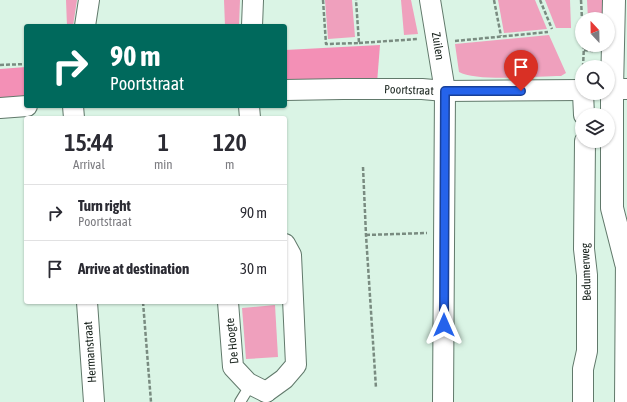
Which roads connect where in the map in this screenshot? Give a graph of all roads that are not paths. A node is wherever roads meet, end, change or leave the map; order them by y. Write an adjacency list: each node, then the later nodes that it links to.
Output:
1 (89, 0): 5 (street)
2 (253, 0): 6 (street)
3 (430, 0): 10 (street, Zuilen)
4 (614, 0): 7 (main road)
5 (85, 24)
6 (252, 24)
7 (621, 25): 8 (main road)
8 (616, 89): 16 (main road)
9 (287, 90): 10 (street, Poortstraat)
10 (445, 91): 11 (street, Poortstraat); 22 (street, Zuilen)
11 (575, 92)
12 (24, 106): 13 (street)
13 (0, 108)
14 (584, 148): 23 (street, Bedumerweg)
15 (287, 248): 19 (street)
16 (627, 260): 24 (main road)
17 (87, 304): 20 (street, Hermanstraat)
18 (228, 304): 19 (street, De Hoogte)
19 (261, 393): 21 (lane)
20 (94, 402)
21 (240, 402)
22 (443, 402)
23 (583, 402)
24 (626, 402)

